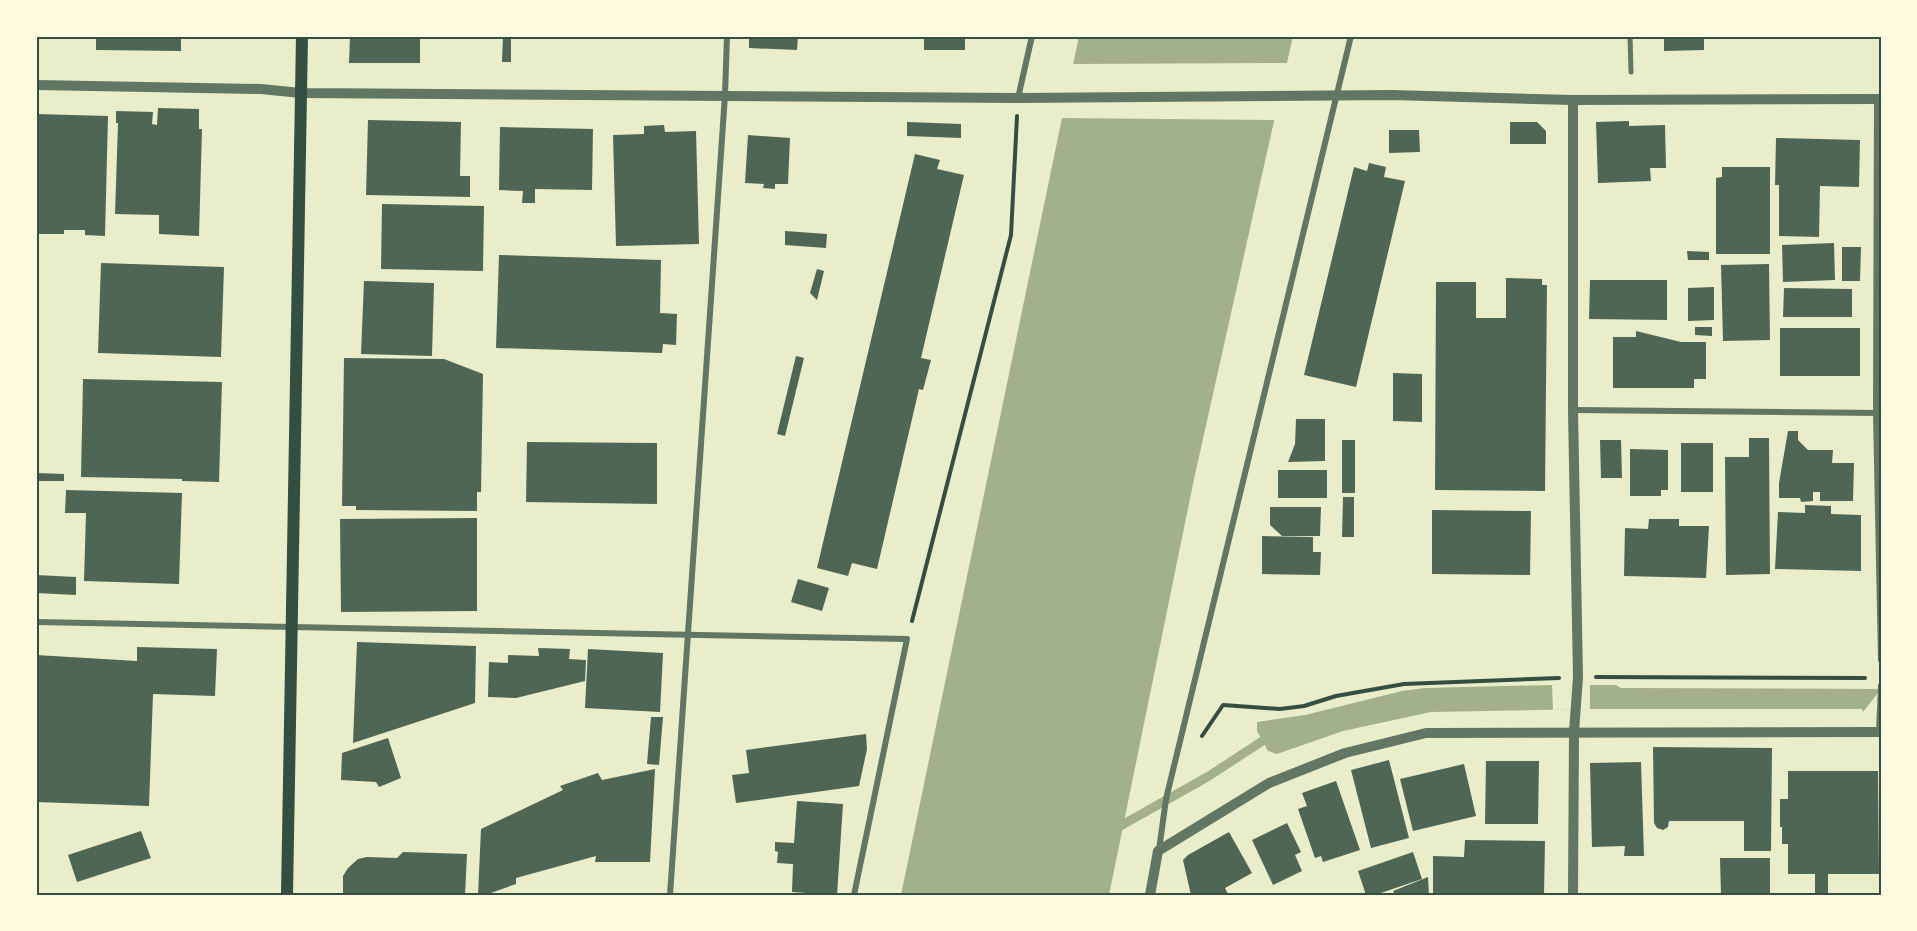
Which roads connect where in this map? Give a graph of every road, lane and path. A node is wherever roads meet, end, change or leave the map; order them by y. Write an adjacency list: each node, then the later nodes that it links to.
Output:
1 (302, 36): 8 (main road)
2 (727, 36): 9 (street)
3 (1032, 36): 11 (street)
4 (1351, 36): 10 (street)
5 (1630, 36): 6 (street)
6 (1631, 72)
7 (36, 85): 8 (street)
8 (301, 93): 9 (street); 17 (main road)
9 (725, 95): 11 (street); 18 (street)
10 (1338, 95): 11 (street); 13 (street); 27 (street)
11 (1018, 98): 19 (path)
12 (1879, 99): 13 (street); 15 (street)
13 (1573, 100): 14 (street)
14 (1573, 410): 15 (street); 21 (street)
15 (1878, 413): 20 (street)
16 (36, 622): 17 (street)
17 (291, 626): 18 (street); 28 (main road)
18 (689, 634): 19 (street); 29 (street)
19 (907, 639): 30 (street)
20 (1881, 660)
21 (1578, 677): 22 (path); 24 (street); 26 (path)
22 (1869, 678)
23 (1881, 686): 25 (street)
24 (1574, 732): 25 (street); 27 (street); 32 (street)
25 (1880, 732)
26 (1197, 744)
27 (1158, 851): 31 (street)
28 (287, 895)
29 (670, 895)
30 (854, 895)
31 (1150, 895)
32 (1573, 895)

